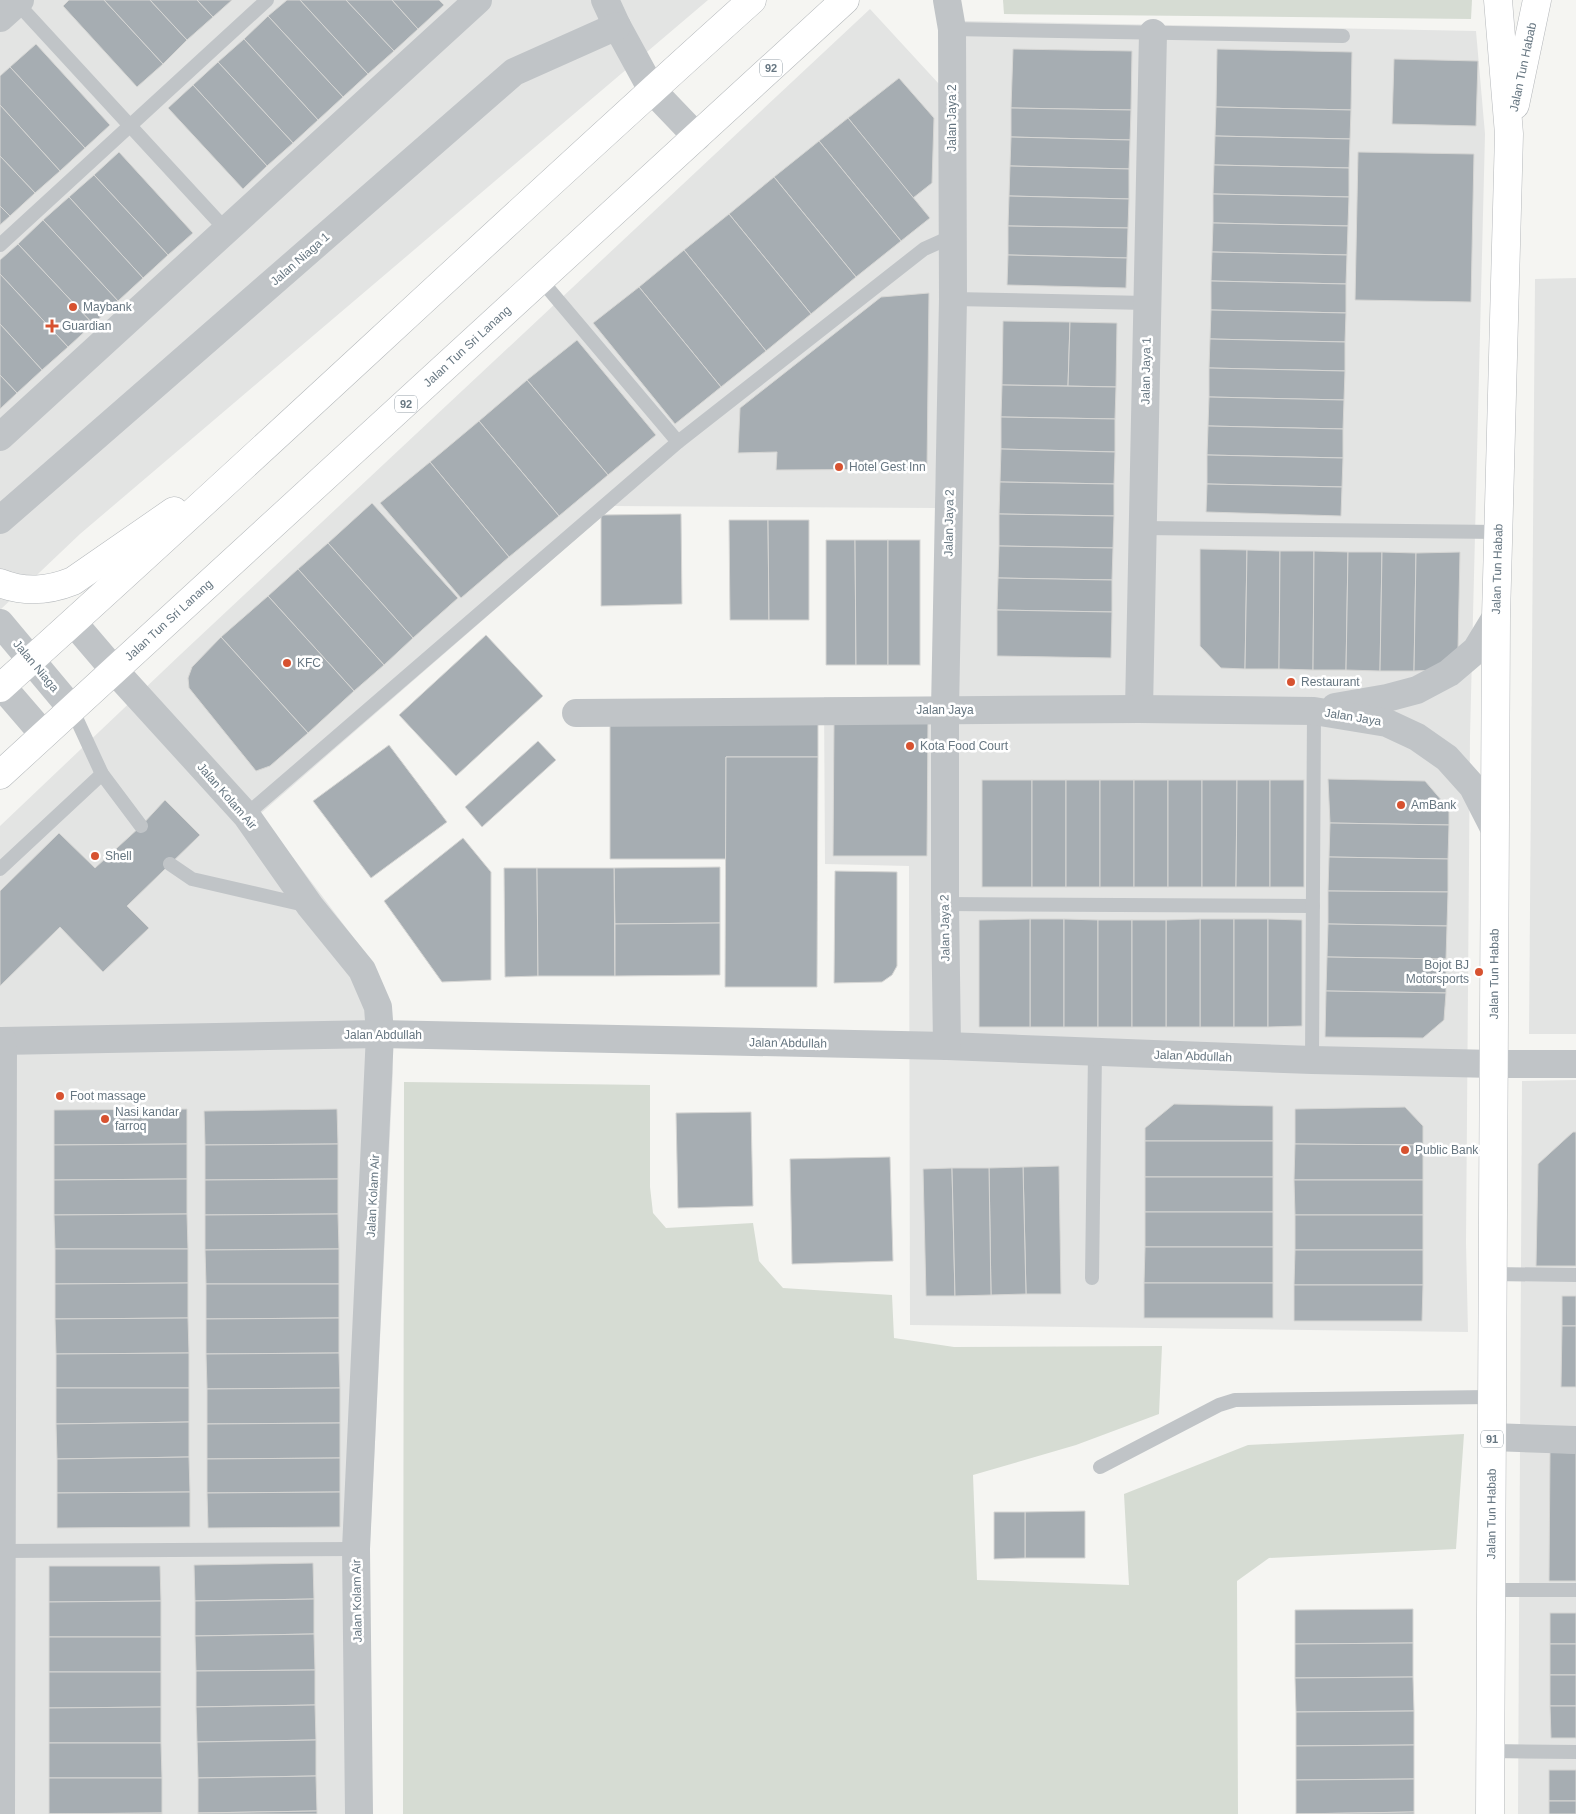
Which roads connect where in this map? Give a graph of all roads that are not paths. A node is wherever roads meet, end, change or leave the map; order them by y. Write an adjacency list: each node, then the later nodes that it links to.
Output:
1 (268, 0): 15 (lane)
2 (478, 0): 18 (street)
3 (605, 0): 10 (street)
4 (752, 0): 14 (main road)
5 (846, 0): 17 (main road, Jalan Tun Sri Lanang / 92)
6 (947, 0): 11 (street, Jalan Jaya 2)
7 (1498, 0): 16 (main road, Jalan Tun Habab)
8 (1537, 0): 16 (main road, Jalan Tun Habab)
9 (12, 7): 15 (lane)
10 (617, 26): 14 (street); 27 (street, Jalan Niaga 1)
11 (952, 29): 12 (lane); 19 (street, Jalan Jaya 2)
12 (1153, 33): 13 (lane); 23 (street, Jalan Jaya 1)
13 (1344, 36)
14 (652, 90): 17 (street); 26 (main road)
15 (130, 126): 18 (lane); 20 (lane)
16 (1509, 134): 29 (main road, Jalan Tun Habab)
17 (697, 137): 21 (main road, Jalan Tun Sri Lanang / 92)
18 (227, 231): 24 (street)
19 (953, 236): 22 (street, Jalan Jaya 2); 25 (lane)
20 (0, 245)
21 (540, 280): 25 (lane); 35 (main road, Jalan Tun Sri Lanang / 92)
22 (953, 299): 23 (lane); 39 (street, Jalan Jaya 2)
23 (1147, 303): 28 (street, Jalan Jaya 1)
24 (0, 437)
25 (678, 442): 45 (lane)
26 (215, 492): 30 (main road); 32 (main road)
27 (0, 520)
28 (1143, 528): 29 (lane); 38 (street, Jalan Jaya 1)
29 (1498, 532): 31 (main road, Jalan Tun Habab)
30 (0, 583)
31 (1496, 617): 40 (street, Jalan Jaya); 47 (main road, Jalan Tun Habab)
32 (73, 622): 34 (main road); 35 (street, Jalan Kolam Air)
33 (0, 623): 34 (street, Jalan Niaga)
34 (31, 661): 36 (main road); 37 (street, Jalan Niaga)
35 (114, 670): 37 (main road, Jalan Tun Sri Lanang / 92); 45 (street, Jalan Kolam Air)
36 (0, 686): 42 (street)
37 (72, 709): 42 (main road, Jalan Tun Sri Lanang / 92); 43 (lane)
38 (1139, 709): 39 (street, Jalan Jaya); 40 (street, Jalan Jaya)
39 (945, 710): 41 (street, Jalan Jaya); 50 (street, Jalan Jaya 2)
40 (1314, 711): 47 (street, Jalan Jaya); 52 (lane)
41 (576, 713)
42 (44, 735): 44 (main road, Jalan Tun Sri Lanang / 92)
43 (102, 774): 46 (lane); 49 (lane)
44 (0, 775)
45 (246, 815): 51 (street, Jalan Kolam Air)
46 (141, 826)
47 (1494, 828): 58 (main road, Jalan Tun Habab)
48 (170, 864): 51 (lane)
49 (0, 869)
50 (944, 904): 52 (lane); 55 (street, Jalan Jaya 2)
51 (310, 906): 53 (street, Jalan Kolam Air)
52 (1313, 906): 57 (lane)
53 (380, 1034): 54 (street, Jalan Abdullah); 55 (street, Jalan Abdullah); 67 (street, Jalan Kolam Air)
54 (1, 1041): 68 (street)
55 (947, 1046): 56 (street, Jalan Abdullah)
56 (1095, 1053): 57 (street, Jalan Abdullah); 62 (lane)
57 (1312, 1060): 58 (street, Jalan Abdullah)
58 (1495, 1064): 59 (street, Jalan Abdullah); 60 (main road, Jalan Tun Habab / 91)
59 (1576, 1064)
60 (1493, 1274): 61 (lane); 63 (main road, Jalan Tun Habab / 91)
61 (1576, 1275)
62 (1092, 1278)
63 (1493, 1398): 64 (main road, Jalan Tun Habab / 91); 66 (lane)
64 (1492, 1437): 65 (street); 69 (main road, Jalan Tun Habab / 91)
65 (1576, 1440)
66 (1100, 1466)
67 (356, 1549): 68 (lane); 74 (street, Jalan Kolam Air)
68 (2, 1551): 73 (street)
69 (1491, 1590): 70 (lane); 71 (main road, Jalan Tun Habab / 91)
70 (1576, 1590)
71 (1490, 1751): 72 (lane); 75 (main road, Jalan Tun Habab / 91)
72 (1576, 1752)
73 (1, 1814)
74 (359, 1814)
75 (1490, 1814)

